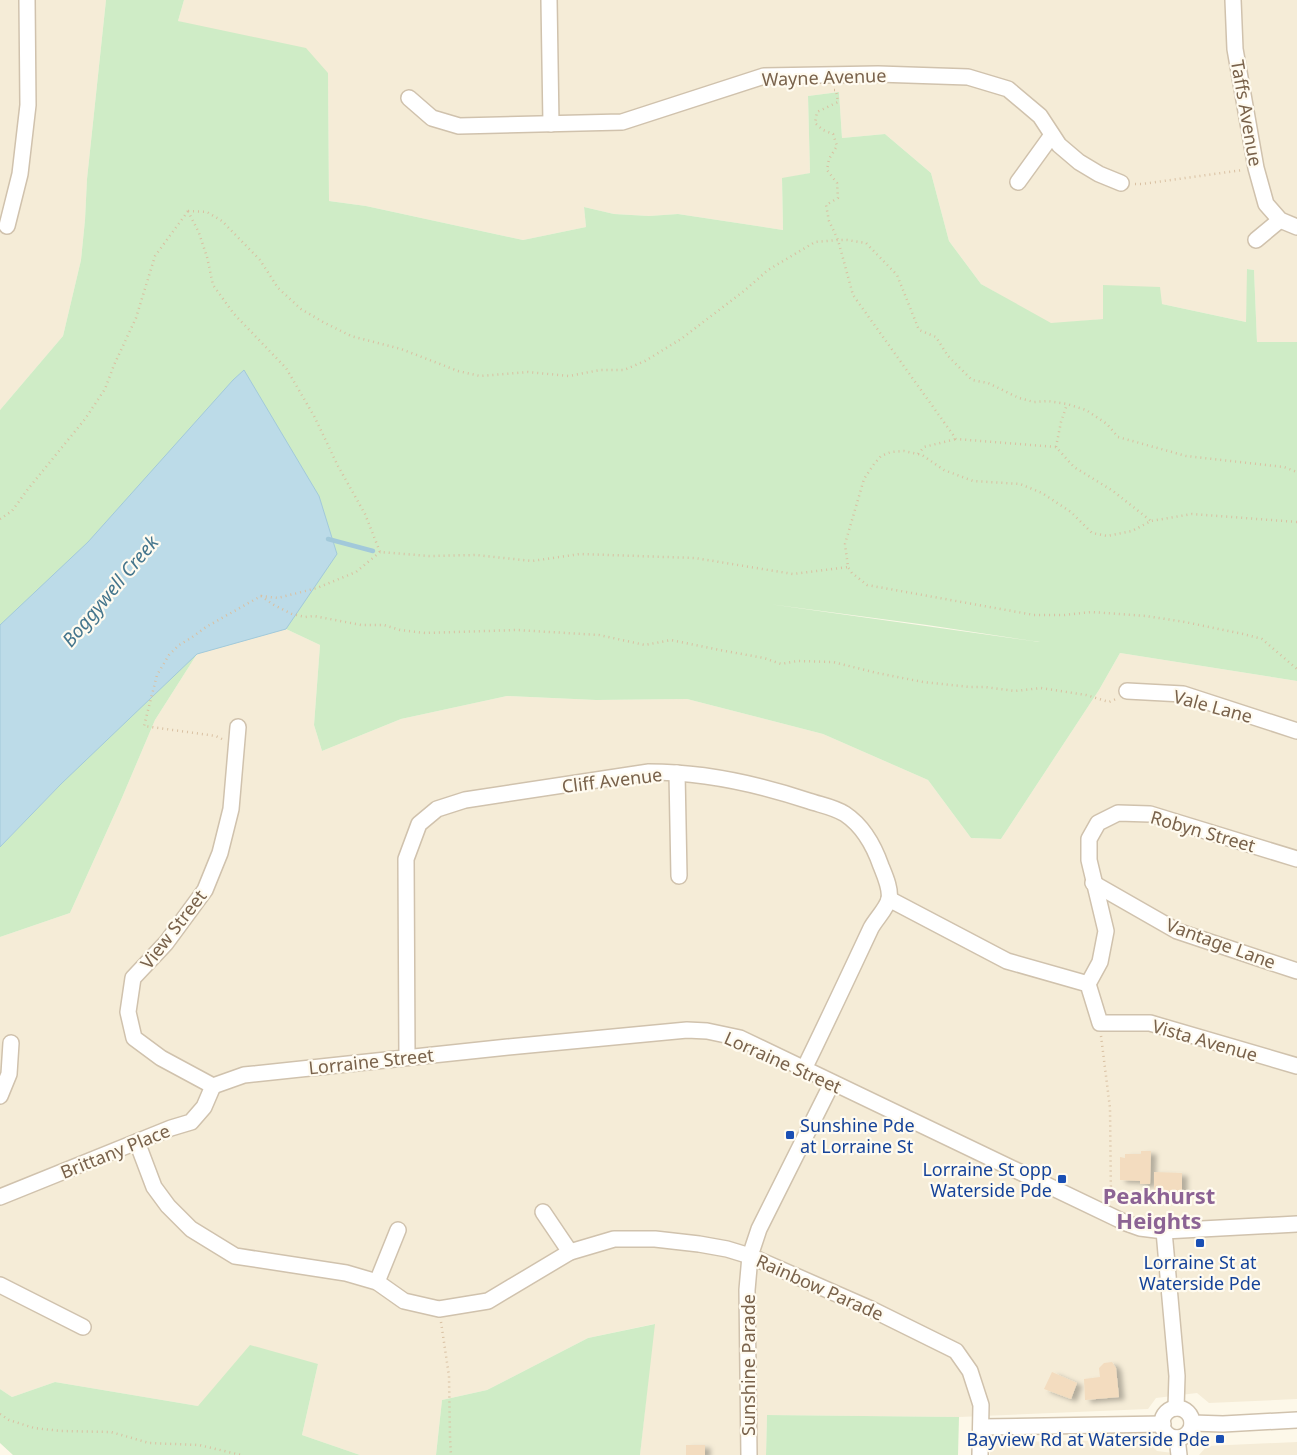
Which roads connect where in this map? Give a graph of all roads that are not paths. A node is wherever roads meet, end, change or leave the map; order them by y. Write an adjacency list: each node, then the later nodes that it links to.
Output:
1 (27, 0): 10 (street)
2 (549, 0): 5 (street)
3 (1233, 0): 9 (street, Taffs Avenue)
4 (409, 98): 5 (street, Wayne Avenue)
5 (551, 124): 6 (street, Wayne Avenue)
6 (1052, 135): 7 (street); 8 (street, Wayne Avenue)
7 (1018, 182)
8 (1121, 183)
9 (1280, 220): 11 (street); 12 (street)
10 (8, 226)
11 (1297, 227)
12 (1256, 240)
13 (1127, 691): 15 (street, Vale Lane)
14 (238, 727): 28 (street, View Street)
15 (1297, 731)
16 (677, 773): 18 (street); 20 (street, Cliff Avenue); 24 (street, Cliff Avenue)
17 (1297, 859): 19 (street, Robyn Street)
18 (678, 876)
19 (1094, 883): 21 (street, Vantage Lane); 22 (street, Robyn Street)
20 (889, 899): 22 (street); 26 (street)
21 (1297, 971)
22 (1088, 984): 25 (street, Vista Avenue)
23 (11, 1043): 29 (street)
24 (407, 1057): 26 (street, Lorraine Street); 28 (street, Lorraine Street)
25 (1297, 1066)
26 (804, 1069): 27 (street, Lorraine Street)
27 (832, 1083): 35 (street, Lorraine Street); 37 (street, Sunshine Parade)
28 (213, 1086): 30 (street, Brittany Place)
29 (0, 1096)
30 (137, 1142): 31 (street, Brittany Place); 38 (street, Rainbow Parade)
31 (0, 1198)
32 (543, 1212): 36 (street)
33 (1297, 1224): 35 (street, Lorraine Street)
34 (398, 1230): 38 (street)
35 (1164, 1231): 41 (street)
36 (570, 1252): 37 (street, Rainbow Parade); 38 (street, Rainbow Parade)
37 (750, 1256): 45 (street, Rainbow Parade); 47 (street, Sunshine Parade)
38 (377, 1282)
39 (0, 1285): 40 (street)
40 (83, 1327)
41 (1176, 1408): 43 (street); 44 (street)
42 (1297, 1420): 43 (street)
43 (1192, 1423): 46 (street)
44 (1163, 1424): 45 (street); 46 (street)
45 (981, 1427): 48 (street, Rainbow Parade)
46 (1177, 1438): 49 (street)
47 (749, 1455)
48 (980, 1455)
49 (1179, 1455)

